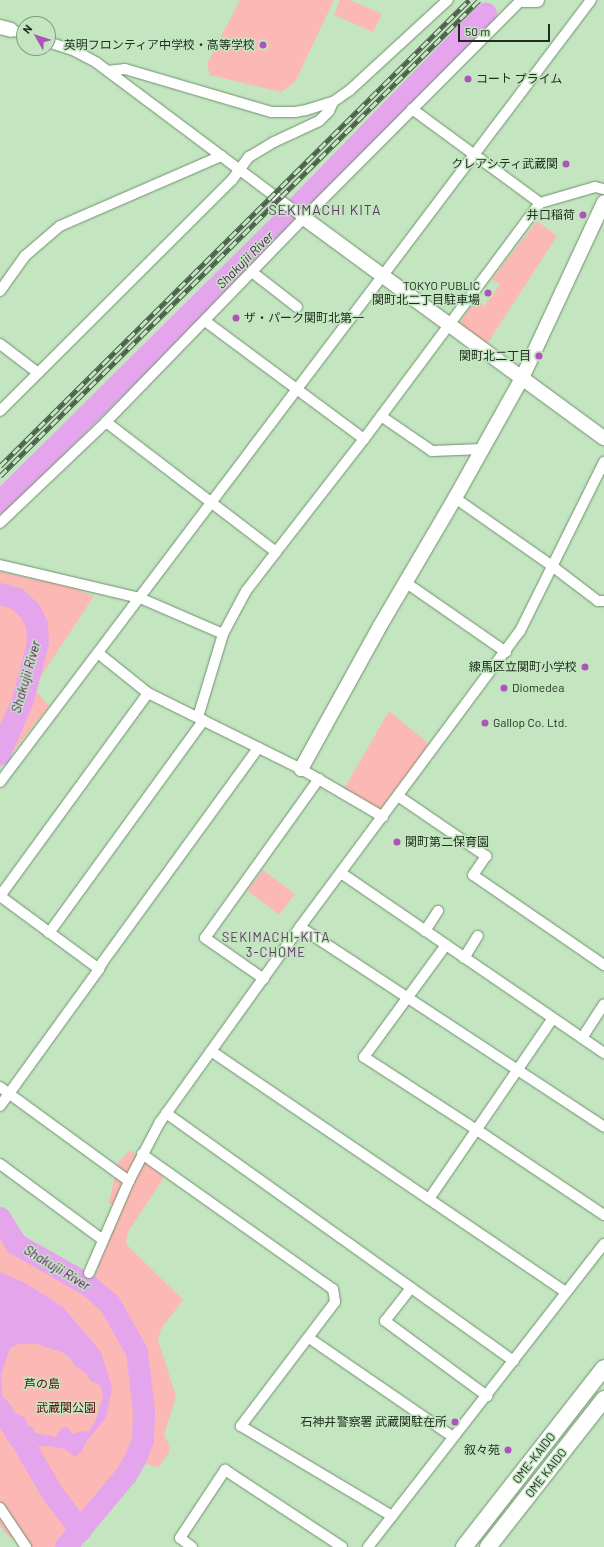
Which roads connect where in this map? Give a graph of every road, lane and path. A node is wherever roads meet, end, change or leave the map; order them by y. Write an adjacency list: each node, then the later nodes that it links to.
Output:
1 (448, 0): 7 (street)
2 (523, 0): 3 (street); 8 (street)
3 (537, 0)
4 (591, 0): 9 (street)
5 (56, 45): 6 (street)
6 (108, 71): 7 (street); 10 (street)
7 (333, 102): 11 (street)
8 (412, 109): 9 (street); 15 (street)
9 (474, 155): 14 (street); 17 (street)
10 (221, 156): 11 (street); 18 (street)
11 (240, 170): 15 (street); 23 (street)
12 (604, 189): 14 (street)
13 (604, 202): 24 (street)
14 (540, 203): 21 (street)
15 (303, 216): 16 (street); 17 (street)
16 (252, 272): 19 (street); 20 (street)
17 (383, 276): 21 (street); 25 (street)
18 (0, 291)
19 (297, 307)
20 (205, 321): 25 (street); 28 (street)
21 (449, 324): 24 (street); 27 (street)
22 (0, 344): 23 (street)
23 (38, 373): 26 (street)
24 (522, 378): 29 (street); 31 (street)
25 (296, 389): 30 (street); 34 (street)
26 (0, 411)
27 (381, 416): 30 (street); 31 (street)
28 (106, 422): 34 (street); 35 (street)
29 (604, 438)
30 (364, 439): 36 (street)
31 (483, 449): 33 (street)
32 (604, 462): 38 (street)
33 (455, 498): 38 (street); 39 (street)
34 (211, 503): 36 (street); 40 (street)
35 (0, 523)
36 (276, 552): 42 (street)
37 (0, 566): 40 (street)
38 (552, 566): 41 (street); 43 (street)
39 (405, 582): 43 (street); 48 (street)
40 (140, 598): 42 (street); 44 (street)
41 (604, 601)
42 (223, 634): 46 (street)
43 (506, 652): 51 (street)
44 (98, 653): 45 (street); 50 (street)
45 (148, 693): 46 (street); 54 (street)
46 (201, 719): 47 (street); 58 (street)
47 (258, 748): 48 (street); 63 (street)
48 (301, 769): 49 (street)
49 (319, 779): 52 (street); 64 (street)
50 (0, 782)
51 (398, 796): 52 (street); 62 (street)
52 (383, 817): 53 (street)
53 (341, 873): 56 (street); 57 (street)
54 (0, 896): 58 (street)
55 (438, 911): 57 (street)
56 (300, 927): 64 (street); 65 (street)
57 (425, 931): 60 (street)
58 (49, 933): 63 (street)
59 (478, 936): 61 (street)
60 (446, 945): 61 (street); 65 (street)
61 (464, 958): 67 (street)
62 (604, 965)
63 (99, 970): 73 (street)
64 (264, 979): 69 (street)
65 (408, 998): 71 (street); 77 (street)
66 (604, 1004): 68 (street)
67 (553, 1018): 68 (street); 71 (street)
68 (582, 1038): 70 (street)
69 (211, 1051): 75 (street); 81 (street)
70 (604, 1053)
71 (517, 1070): 76 (street); 77 (street)
72 (0, 1087): 73 (street)
73 (9, 1094): 74 (street); 80 (street)
74 (0, 1106)
75 (166, 1113): 78 (street); 86 (street)
76 (604, 1127)
77 (477, 1130): 81 (street); 82 (street)
78 (142, 1154): 80 (street); 88 (street)
79 (0, 1164): 83 (street)
80 (129, 1181): 83 (street)
81 (429, 1199): 87 (street)
82 (604, 1215)
83 (103, 1240): 85 (street)
84 (604, 1244): 87 (street)
85 (88, 1273)
86 (410, 1288): 89 (street); 91 (street)
87 (566, 1292): 89 (street)
88 (309, 1338): 93 (street); 95 (street)
89 (514, 1362): 91 (street)
90 (604, 1368): 100 (main road, OME-KAIDO)
91 (487, 1396): 93 (street)
92 (604, 1399): 101 (main road, OME KAIDO)
93 (453, 1437): 95 (street)
94 (0, 1508): 96 (street)
95 (392, 1516): 99 (street)
96 (26, 1547)
97 (192, 1547): 98 (street)
98 (342, 1547)
99 (368, 1547)
100 (464, 1547)
101 (488, 1547)

